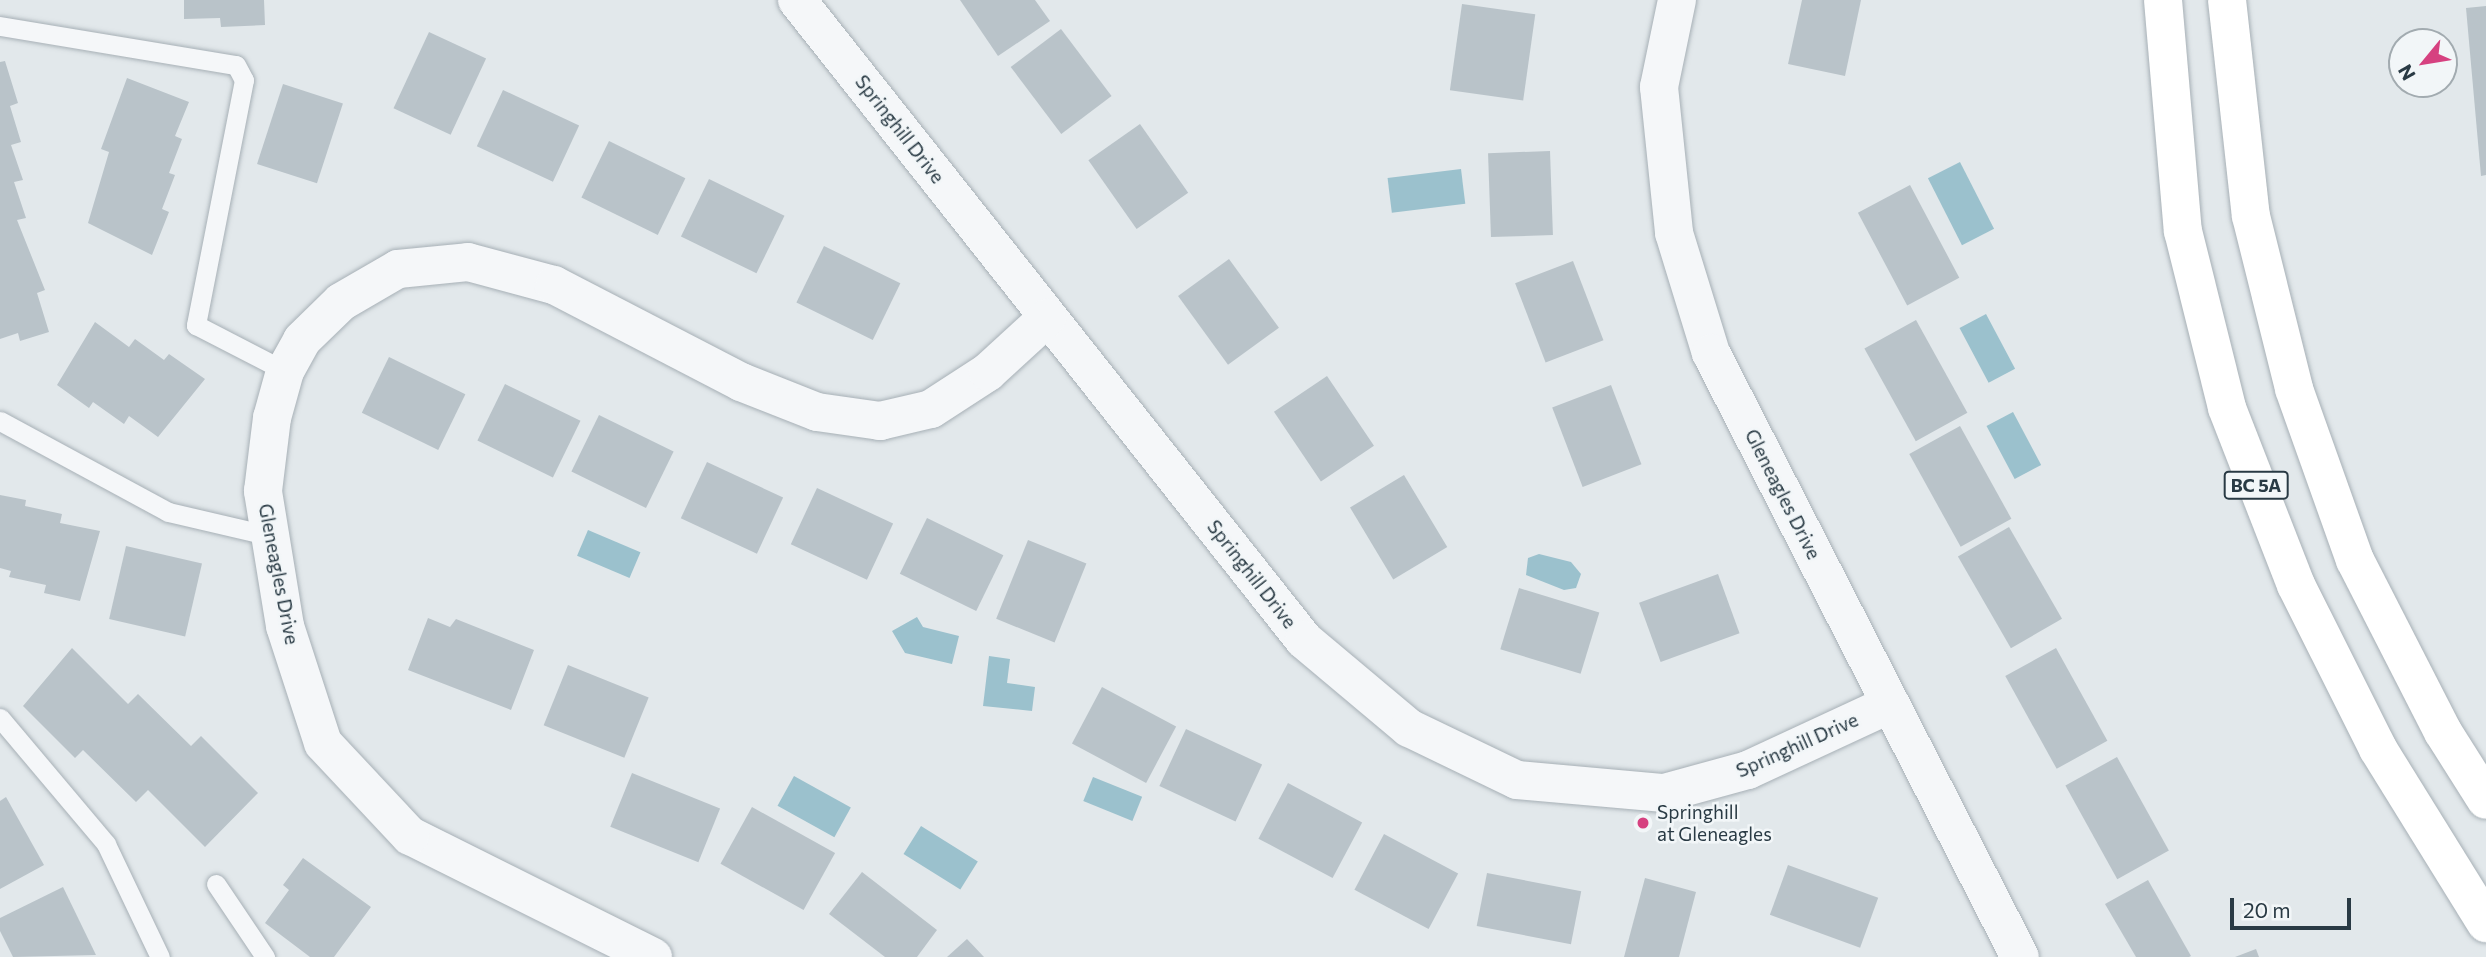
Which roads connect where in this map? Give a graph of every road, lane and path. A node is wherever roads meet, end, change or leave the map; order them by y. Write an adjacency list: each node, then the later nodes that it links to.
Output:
1 (797, 0): 6 (street, Springhill Drive)
2 (1678, 0): 10 (street, Gleneagles Drive)
3 (2163, 0): 14 (main road, BC 5A)
4 (2227, 0): 12 (main road)
5 (0, 26): 7 (lane)
6 (1047, 318): 7 (street, Gleneagles Drive); 10 (street, Springhill Drive)
7 (285, 371): 9 (street, Gleneagles Drive)
8 (0, 421): 9 (lane)
9 (267, 535): 17 (street, Gleneagles Drive)
10 (1890, 704): 18 (street, Gleneagles Drive)
11 (0, 718): 15 (lane)
12 (2486, 800)
13 (216, 884): 16 (lane)
14 (2486, 923)
15 (160, 957)
16 (265, 957)
17 (653, 957)
18 (2020, 957)

